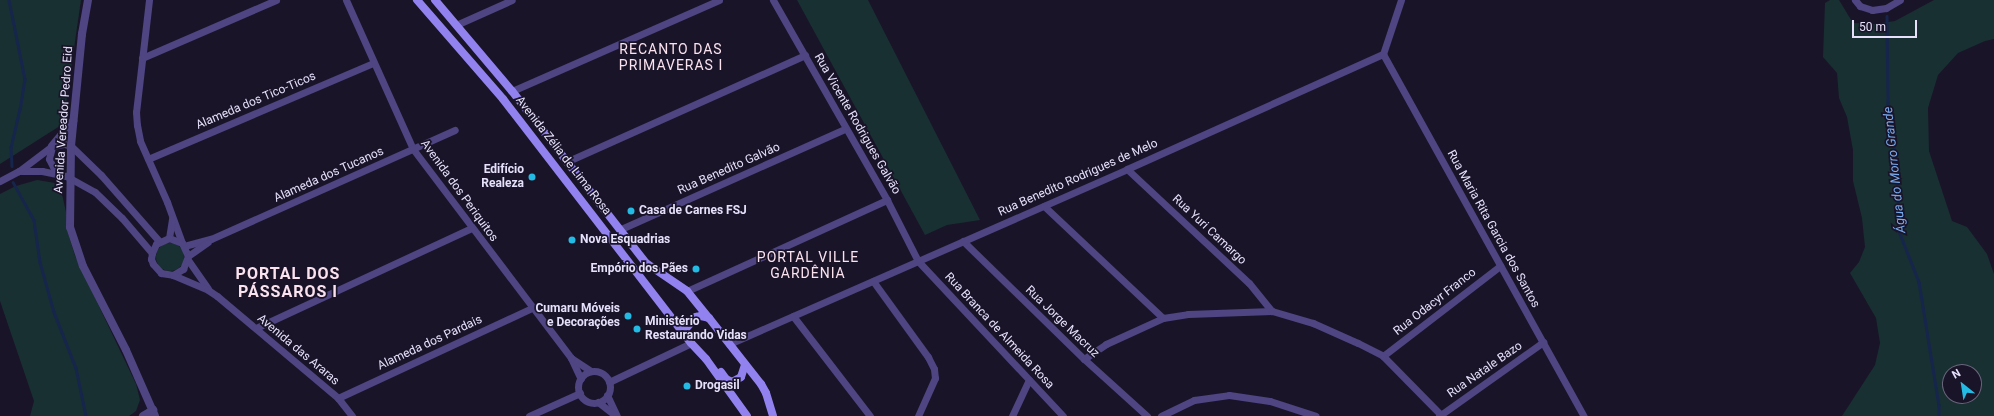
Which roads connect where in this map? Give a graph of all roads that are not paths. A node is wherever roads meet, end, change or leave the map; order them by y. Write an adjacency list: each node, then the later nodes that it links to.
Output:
1 (88, 0): 19 (street, Avenida Vereador Pedro Eid)
2 (149, 0): 16 (street)
3 (276, 0): 16 (street)
4 (346, 0): 17 (street, Avenida dos Periquitos)
5 (417, 0): 58 (main road, Avenida Zélia de Lima Rosa)
6 (435, 0): 13 (main road, Avenida Zélia de Lima Rosa)
7 (512, 0): 13 (street)
8 (720, 0): 18 (street)
9 (774, 0): 15 (street, Rua Vicente Rodrigues Galvão)
10 (1401, 0): 14 (street)
11 (1855, 0): 12 (street)
12 (1900, 0)
13 (456, 25): 18 (main road, Avenida Zélia de Lima Rosa)
14 (1383, 54): 27 (street, Rua Benedito Rodrigues de Melo); 47 (street, Rua Maria Rita Garcia dos Santos)
15 (805, 55): 20 (street, Rua Vicente Rodrigues Galvão); 26 (street)
16 (142, 58): 25 (street)
17 (373, 63): 24 (street, Avenida dos Periquitos); 25 (street, Alameda dos Tico-Ticos)
18 (512, 91): 26 (main road, Avenida Zélia de Lima Rosa)
19 (74, 121): 22 (street); 23 (street, Avenida Vereador Pedro Eid)
20 (845, 129): 32 (street, Rua Vicente Rodrigues Galvão); 38 (street, Rua Benedito Galvão)
21 (455, 130): 24 (street, Alameda dos Tucanos)
22 (52, 146): 23 (street); 28 (street); 29 (street)
23 (71, 146): 30 (street, Avenida Vereador Pedro Eid); 33 (street)
24 (413, 149): 37 (street, Avenida dos Periquitos); 40 (street, Alameda dos Tucanos)
25 (148, 159): 36 (street)
26 (566, 162): 38 (main road, Avenida Zélia de Lima Rosa)
27 (1128, 169): 34 (street, Rua Benedito Rodrigues de Melo); 53 (street, Rua Yuri Camargo)
28 (18, 171): 29 (street); 31 (street)
29 (56, 173): 30 (street)
30 (70, 178): 35 (street); 75 (street, Avenida Vereador Pedro Eid)
31 (0, 181)
32 (887, 200): 46 (street, Rua Vicente Rodrigues Galvão); 51 (street)
33 (124, 201): 35 (street); 41 (street)
34 (1044, 206): 42 (street, Rua Benedito Rodrigues de Melo); 56 (street)
35 (114, 210): 44 (street)
36 (172, 216): 39 (street); 43 (street)
37 (472, 228): 52 (street, Avenida dos Periquitos); 57 (street)
38 (621, 229): 51 (main road, Avenida Zélia de Lima Rosa)
39 (169, 238): 41 (street); 43 (street)
40 (211, 239): 43 (street); 45 (street)
41 (159, 241): 44 (street)
42 (963, 241): 46 (street, Rua Benedito Rodrigues de Melo); 65 (street, Rua Jorge Macruz)
43 (183, 245): 45 (street)
44 (152, 253): 48 (street)
45 (188, 258): 48 (street); 50 (street, Avenida das Araras)
46 (918, 261): 49 (street, Rua Benedito Rodrigues de Melo); 69 (street, Rua Branca de Almeida Rosa)
47 (1500, 266): 59 (street, Rua Maria Rita Garcia dos Santos); 62 (street, Rua Odacyr Franco)
48 (173, 275): 50 (street, Avenida das Araras)
49 (873, 281): 54 (street, Rua Benedito Rodrigues de Melo); 84 (street)
50 (208, 290): 57 (street, Avenida das Araras)
51 (687, 291): 55 (main road, Avenida Zélia de Lima Rosa)
52 (532, 308): 63 (street, Avenida dos Periquitos); 73 (street, Alameda dos Pardais)
53 (1272, 311): 56 (street); 62 (street)
54 (793, 316): 61 (street, Rua Benedito Rodrigues de Melo); 83 (street)
55 (709, 318): 58 (main road); 61 (main road, Avenida Zélia de Lima Rosa)
56 (1163, 318): 65 (street)
57 (256, 328): 73 (street, Avenida das Araras)
58 (683, 332): 60 (main road, Avenida Zélia de Lima Rosa)
59 (1543, 342): 76 (street, Rua Maria Rita Garcia dos Santos); 90 (street, Rua Natale Bazo)
60 (691, 344): 64 (main road, Avenida Zélia de Lima Rosa); 70 (street)
61 (729, 344): 66 (main road, Avenida Zélia de Lima Rosa)
62 (1383, 356): 90 (street)
63 (571, 358): 67 (street); 68 (street)
64 (706, 359): 66 (main road, Avenida Zélia de Lima Rosa); 81 (main road, Avenida Zélia de Lima Rosa)
65 (1084, 359): 87 (street, Rua Jorge Macruz)
66 (745, 364): 82 (main road, Avenida Zélia de Lima Rosa)
67 (591, 371): 68 (street); 70 (street)
68 (581, 379): 71 (street)
69 (1030, 380): 85 (street); 86 (street, Rua Branca de Almeida Rosa)
70 (609, 382): 72 (street)
71 (580, 393): 74 (street); 79 (street)
72 (607, 395): 74 (street); 80 (street)
73 (338, 398): 78 (street, Avenida das Araras)
74 (598, 402): 80 (street)
75 (154, 413): 77 (street)
76 (1582, 415)
77 (143, 416)
78 (352, 416)
79 (529, 416)
80 (616, 416)
81 (747, 416)
82 (772, 416)
83 (870, 416)
84 (918, 416)
85 (1012, 416)
86 (1063, 416)
87 (1147, 416)
88 (1161, 416): 89 (street)
89 (1316, 416)
90 (1441, 416)

